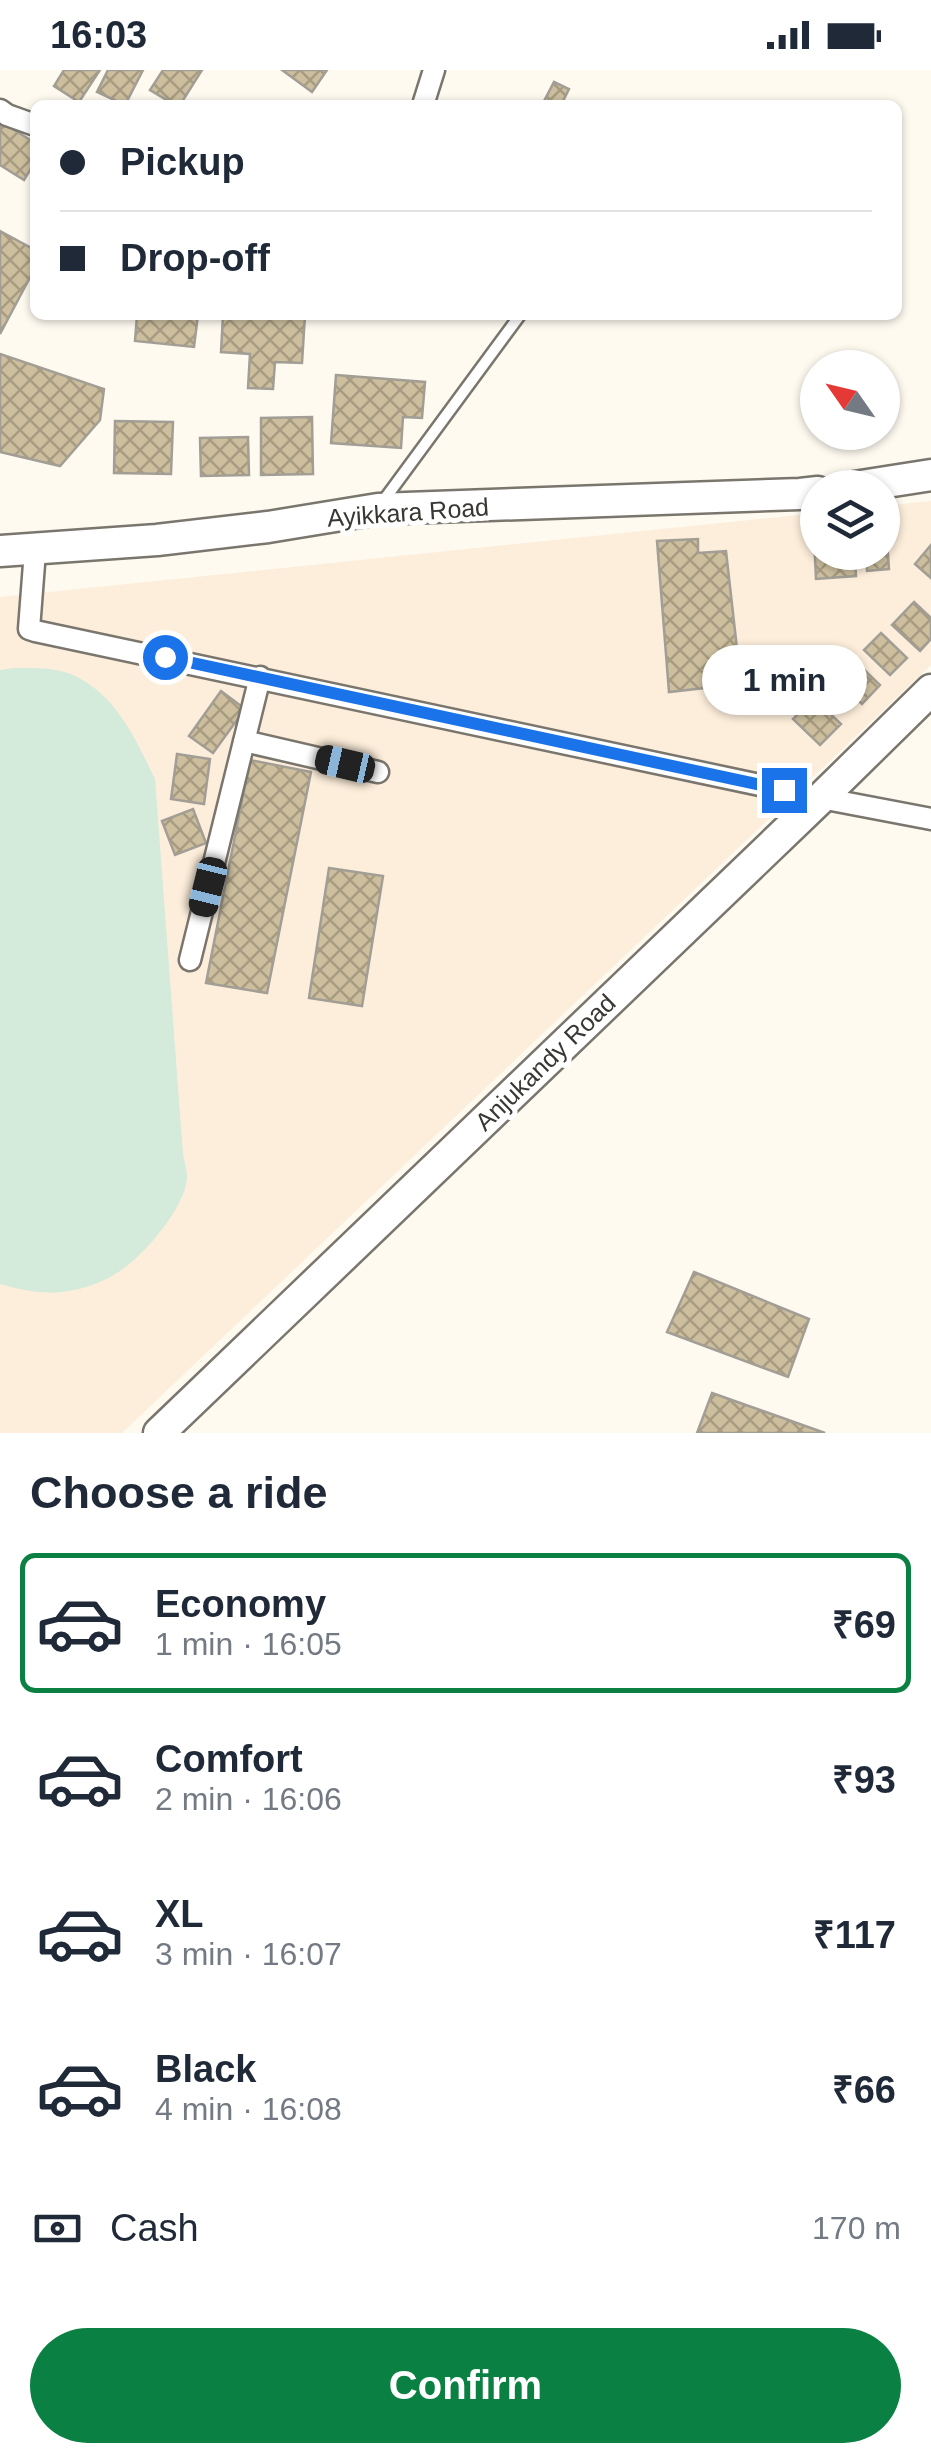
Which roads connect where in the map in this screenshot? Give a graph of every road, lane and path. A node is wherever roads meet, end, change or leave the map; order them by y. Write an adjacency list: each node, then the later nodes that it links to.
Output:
1 (434, 70): 2 (street)
2 (425, 100)
3 (0, 110): 4 (street)
4 (30, 123)
5 (516, 320): 9 (lane)
6 (931, 475): 7 (street)
7 (900, 480)
8 (800, 494): 9 (street, Ayikkara Road)
9 (378, 509): 10 (street, Ayikkara Road)
10 (35, 550): 11 (street, Ayikkara Road); 12 (street)
11 (0, 552)
12 (260, 677): 14 (street); 16 (street)
13 (931, 690): 16 (street, Anjukandy Road)
14 (244, 741): 15 (street); 18 (street)
15 (378, 772)
16 (821, 798): 17 (street); 19 (street, Anjukandy Road)
17 (931, 819)
18 (190, 960)
19 (159, 1433)

